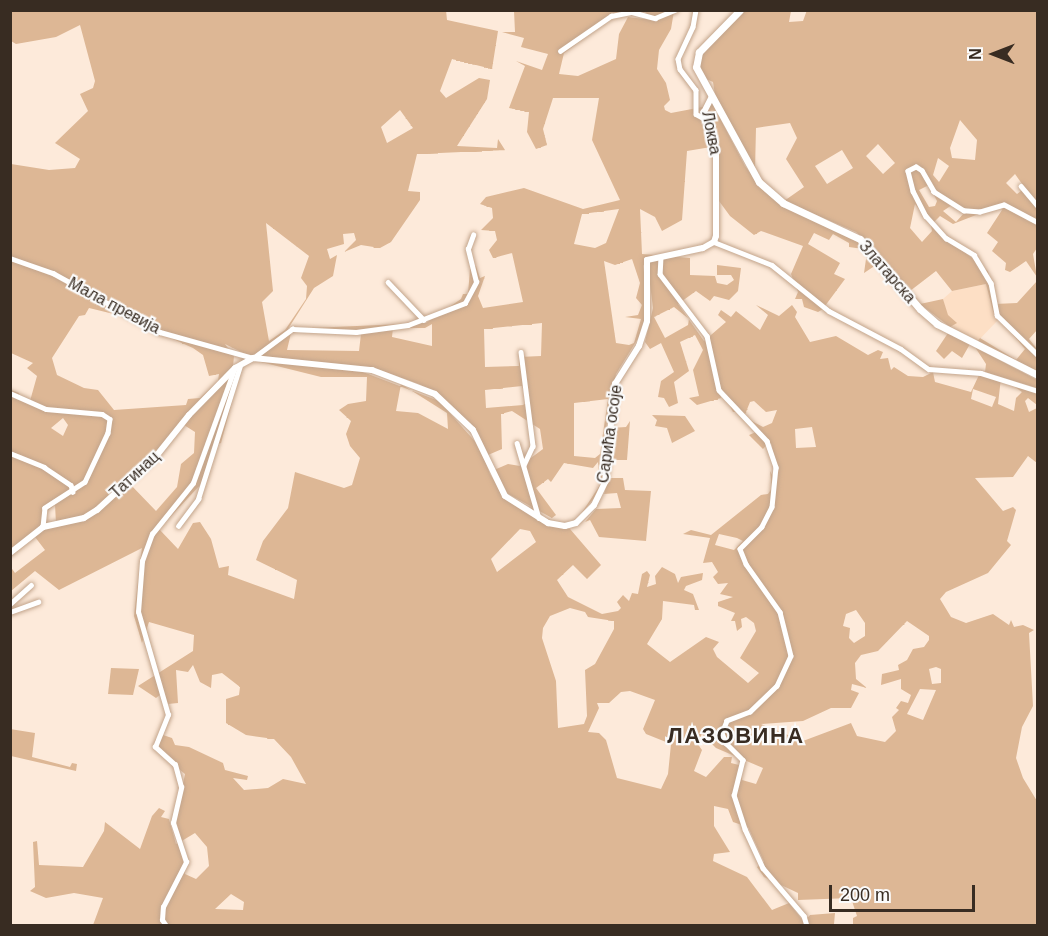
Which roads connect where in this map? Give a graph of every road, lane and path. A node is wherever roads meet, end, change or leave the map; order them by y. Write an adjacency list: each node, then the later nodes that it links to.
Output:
1 (675, 10): 4 (street)
2 (696, 10): 6 (street)
3 (740, 10): 5 (main road, Локва)
4 (561, 51)
5 (711, 98): 6 (street, Локва); 20 (main road, Златарска)
6 (705, 119): 11 (street, Локва)
7 (1022, 186): 8 (street)
8 (1038, 206)
9 (1038, 223): 17 (street)
10 (473, 235): 15 (street)
11 (714, 242): 12 (street); 21 (street)
12 (661, 254): 27 (street, Сарића осоје); 36 (street)
13 (10, 258): 18 (street, Мала превија)
14 (388, 282): 15 (street)
15 (424, 320): 18 (street)
16 (521, 352): 25 (street)
17 (1038, 355)
18 (253, 358): 19 (street); 27 (street, Сарића осоје)
19 (237, 367): 28 (street); 29 (street, Татинац); 35 (street)
20 (1038, 375)
21 (1038, 391)
22 (10, 393): 26 (street)
23 (517, 443): 25 (street)
24 (10, 453): 26 (street)
25 (524, 465): 27 (street)
26 (73, 492): 29 (street)
27 (539, 518)
28 (178, 526)
29 (43, 527): 30 (street, Татинац)
30 (10, 553)
31 (31, 585): 33 (street)
32 (38, 602): 34 (street)
33 (10, 604)
34 (10, 612)
35 (166, 926)
36 (807, 926)

